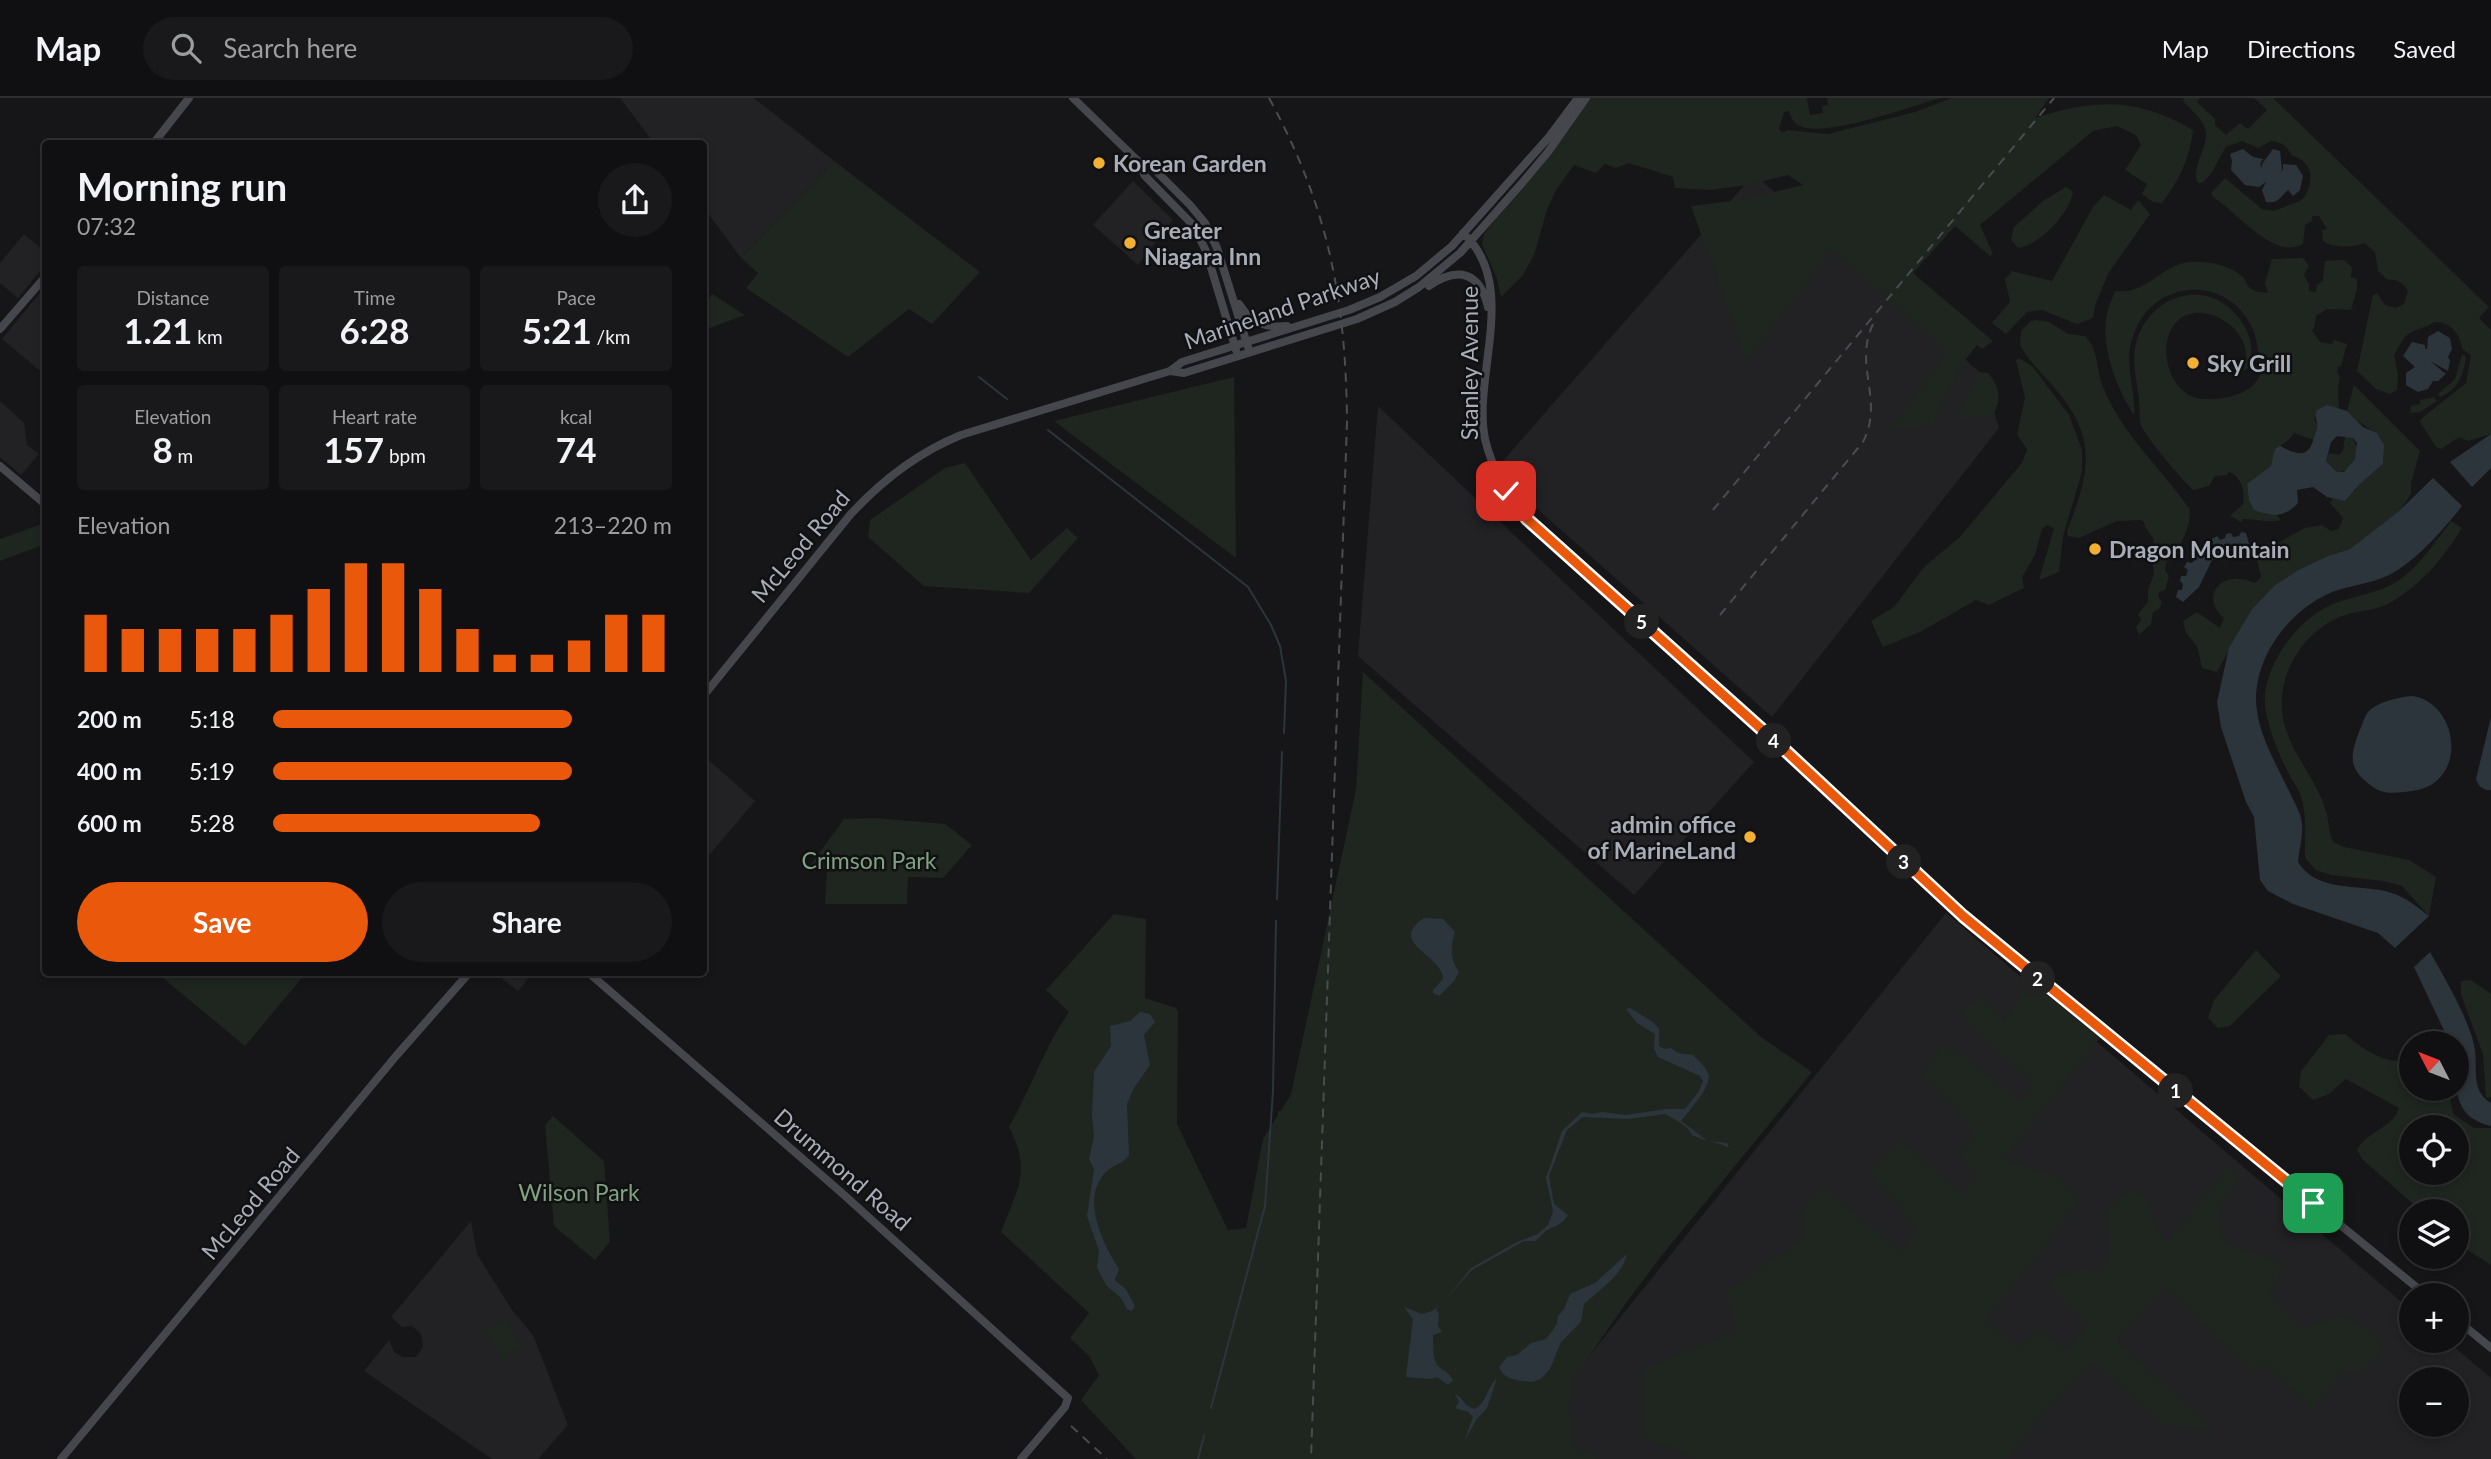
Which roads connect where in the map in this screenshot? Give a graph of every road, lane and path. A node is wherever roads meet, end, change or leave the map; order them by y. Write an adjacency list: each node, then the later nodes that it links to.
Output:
1 (189, 98): 5 (main road)
2 (1073, 98): 6 (main road)
3 (1578, 98): 7 (main road, Marineland Parkway)
4 (1586, 98): 8 (main road, Marineland Parkway)
5 (156, 140)
6 (1138, 162): 10 (main road); 16 (main road)
7 (1464, 233): 8 (main road, Stanley Avenue); 13 (main road, Marineland Parkway)
8 (1472, 240): 11 (main road, Stanley Avenue); 12 (main road, Marineland Parkway)
9 (42, 281): 14 (main road)
10 (1234, 297): 13 (main road); 15 (main road)
11 (1491, 318): 12 (main road); 26 (main road, Stanley Avenue)
12 (1357, 319): 17 (main road, Marineland Parkway)
13 (1304, 324): 15 (main road, Marineland Parkway)
14 (0, 329)
15 (1247, 343): 16 (main road, Marineland Parkway); 17 (main road)
16 (1235, 346): 18 (main road); 19 (main road, Marineland Parkway)
17 (1250, 354): 18 (main road, Marineland Parkway)
18 (1238, 357): 19 (main road, Marineland Parkway)
19 (1170, 371): 20 (main road, Marineland Parkway)
20 (943, 442): 23 (main road, McLeod Road)
21 (0, 466): 22 (main road)
22 (42, 502)
23 (707, 691)
24 (465, 976): 29 (main road, McLeod Road)
25 (592, 976): 30 (main road, Drummond Road)
26 (2411, 1283)
27 (2469, 1330): 28 (main road)
28 (2491, 1348)
29 (61, 1459)
30 (1021, 1459)

